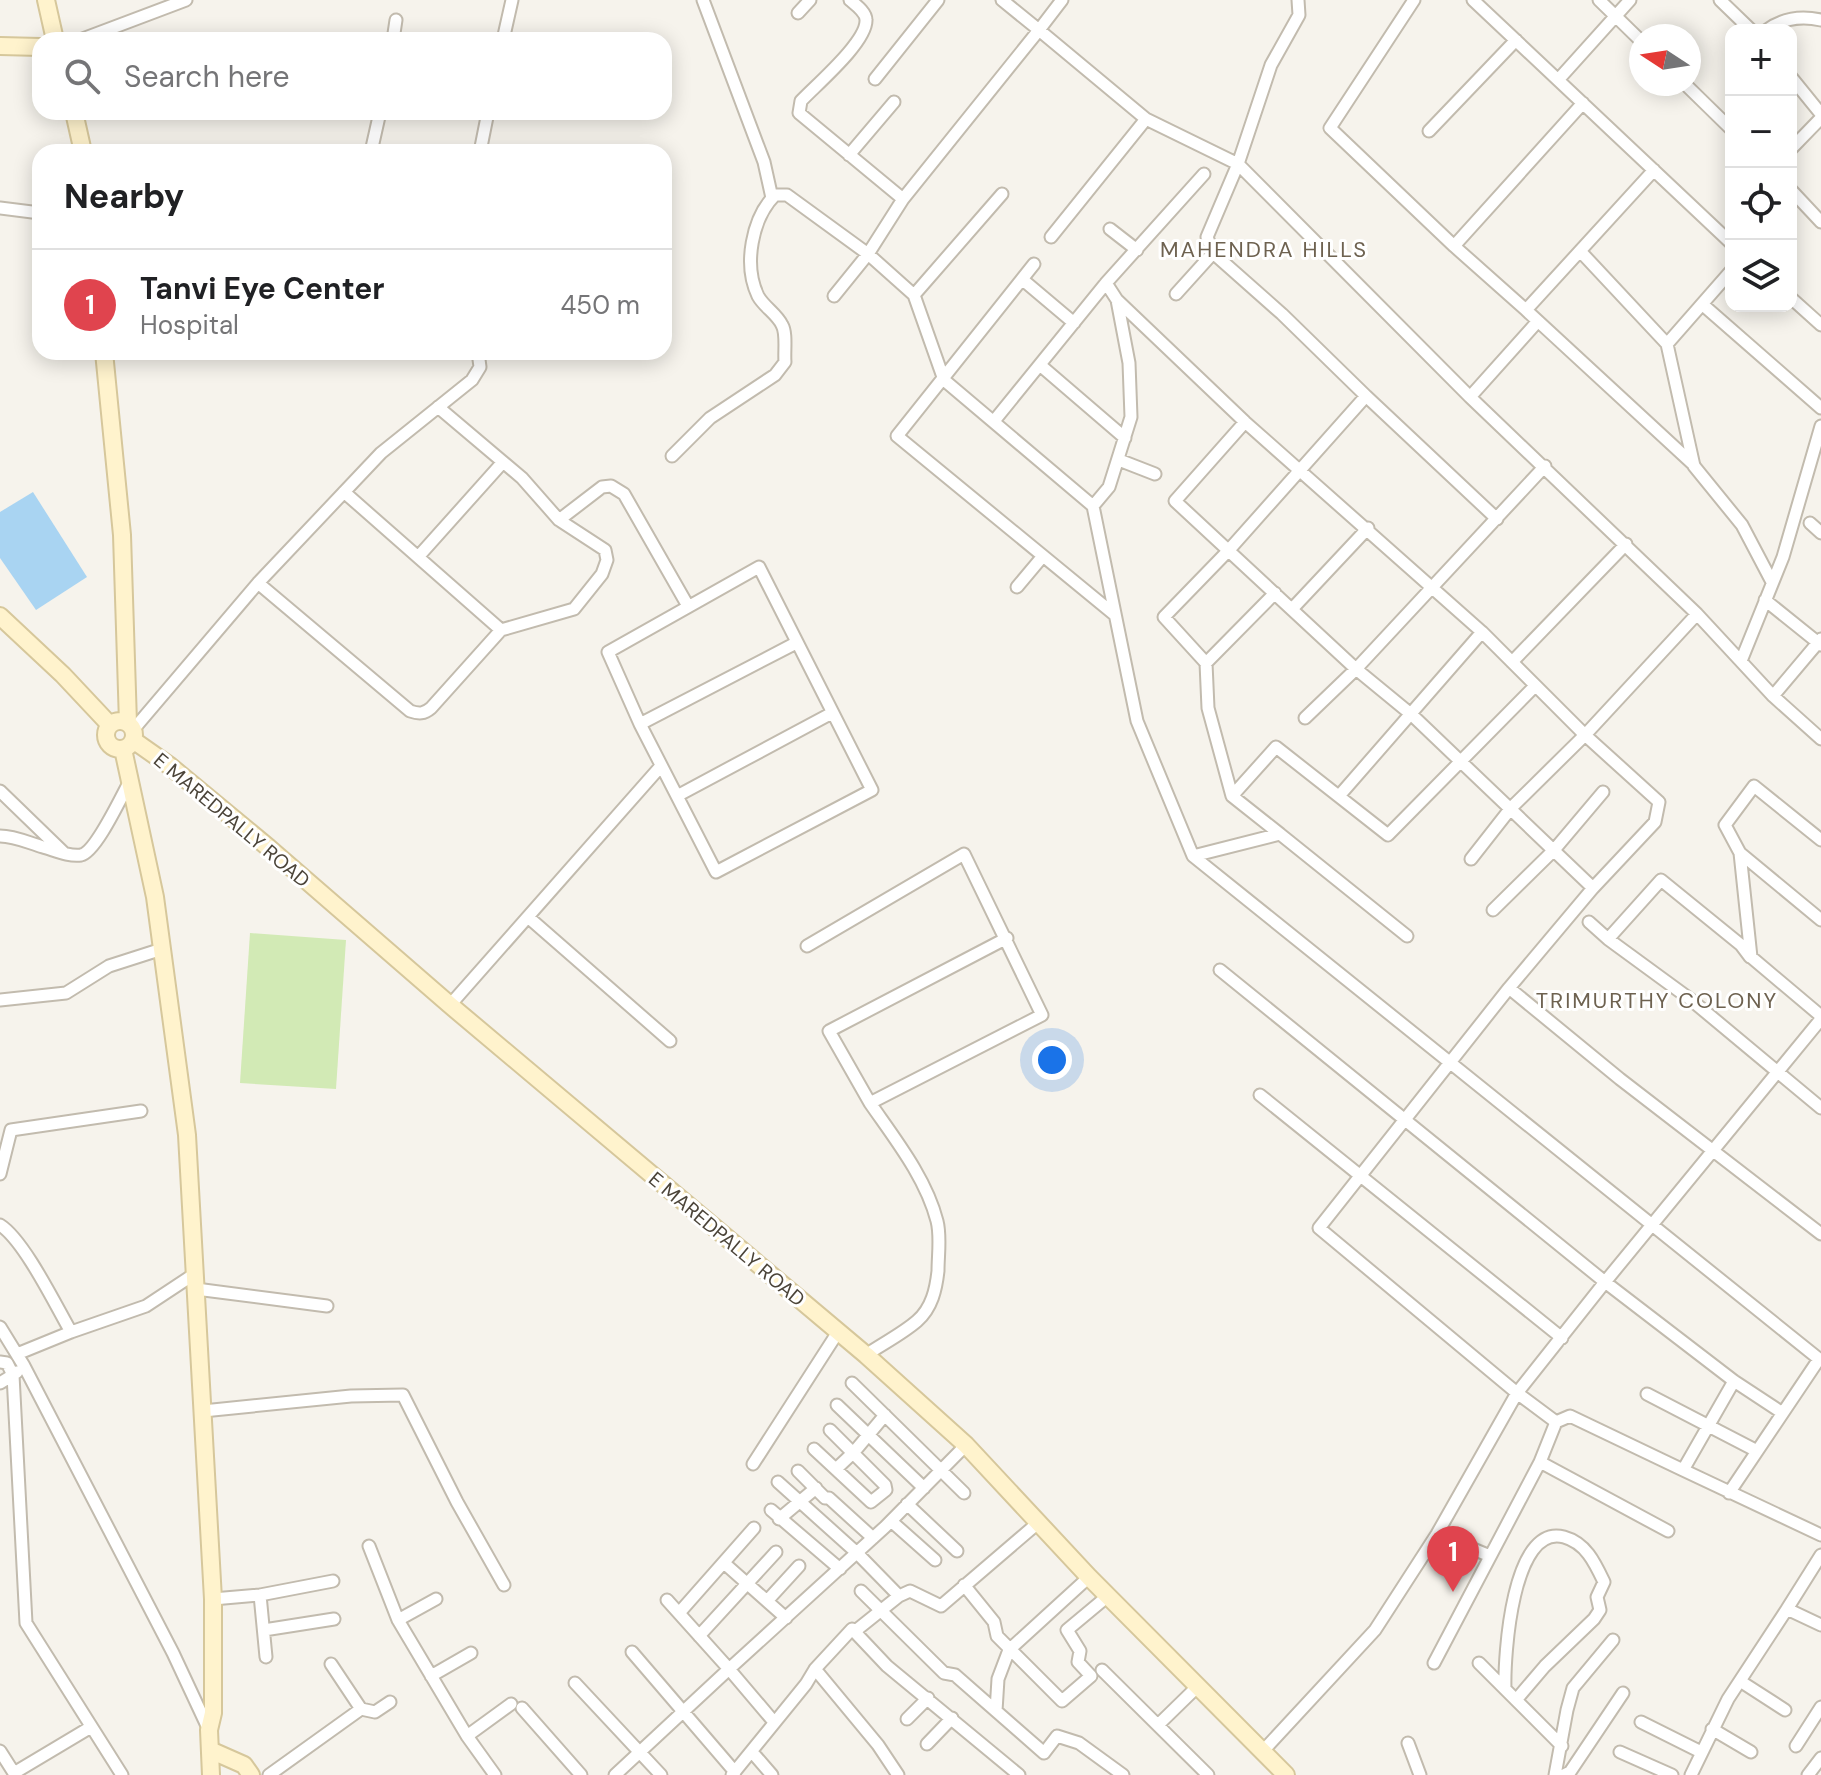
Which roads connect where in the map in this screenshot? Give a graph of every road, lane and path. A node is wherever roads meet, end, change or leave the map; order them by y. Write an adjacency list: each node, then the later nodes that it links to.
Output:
1 (46, 0): 24 (main road)
2 (186, 0): 25 (street)
3 (512, 0): 27 (street)
4 (703, 0): 54 (street)
5 (810, 0): 16 (street)
6 (850, 0): 48 (street)
7 (938, 0): 31 (street)
8 (1002, 0): 23 (street)
9 (1062, 0): 23 (street)
10 (1298, 0): 49 (street)
11 (1414, 0): 62 (street)
12 (1473, 0): 28 (street)
13 (1599, 0): 17 (street)
14 (1630, 0): 17 (street)
15 (1720, 0): 20 (street)
16 (798, 13)
17 (1616, 17): 22 (street); 32 (street)
18 (396, 20): 26 (street)
19 (1821, 20): 21 (street)
20 (1745, 24)
21 (1775, 24)
22 (1629, 29)
23 (1039, 30): 38 (street); 55 (street)
24 (53, 32)
25 (101, 32)
26 (394, 32)
27 (505, 32)
28 (1516, 40): 32 (street); 43 (street)
29 (0, 46): 30 (main road)
30 (32, 47)
31 (875, 79)
32 (1558, 80): 36 (street)
33 (1797, 85): 37 (street)
34 (1697, 96): 42 (street)
35 (894, 102): 48 (street)
36 (1583, 103): 50 (street); 62 (street)
37 (1821, 116): 44 (street)
38 (1146, 119): 49 (street); 60 (street)
39 (76, 120): 45 (main road)
40 (378, 120): 46 (street)
41 (486, 120): 47 (street)
42 (1725, 123)
43 (1429, 131)
44 (1797, 142)
45 (81, 144)
46 (373, 144)
47 (482, 144)
48 (849, 155): 55 (street)
49 (1238, 164): 65 (street); 87 (street)
50 (1654, 170): 61 (street); 64 (street)
51 (1204, 174): 63 (street)
52 (1002, 194): 72 (street)
53 (1797, 196): 58 (street)
54 (772, 198): 66 (street); 94 (street)
55 (903, 199): 66 (street)
56 (0, 208): 57 (street)
57 (32, 212)
58 (1821, 222)
59 (1110, 229): 63 (street)
60 (1051, 237)
61 (1728, 240)
62 (1454, 246): 77 (street)
63 (1137, 250): 70 (street)
64 (1580, 251): 77 (street); 81 (street)
65 (1213, 253): 71 (street); 86 (street)
66 (868, 254): 72 (street); 73 (street)
67 (1034, 264): 69 (street)
68 (1725, 278): 76 (street)
69 (1023, 280): 79 (street); 85 (street)
70 (1106, 283): 74 (street); 79 (street)
71 (1176, 294)
72 (914, 295): 85 (street)
73 (834, 296)
74 (1117, 300): 91 (street); 93 (street)
75 (1797, 303): 80 (street)
76 (1702, 304): 81 (street); 89 (street)
77 (1526, 310): 78 (street)
78 (1538, 321): 87 (street); 98 (street)
79 (1074, 323): 84 (street)
80 (1821, 325)
81 (1667, 344): 98 (street)
82 (105, 360): 138 (main road)
83 (479, 360): 88 (street)
84 (1040, 365): 90 (street); 93 (street)
85 (944, 380): 90 (street); 110 (street)
86 (1366, 396): 99 (street); 103 (street)
87 (1470, 397): 97 (street)
88 (438, 407): 96 (street); 101 (street)
89 (1821, 408)
90 (994, 421): 102 (street)
91 (1245, 422): 99 (street); 109 (street)
92 (1821, 426): 112 (street)
93 (1125, 438): 95 (street)
94 (672, 456)
95 (1119, 460): 100 (street); 102 (street)
96 (503, 462): 104 (street); 111 (street)
97 (1545, 466): 103 (street); 108 (street)
98 (1694, 466): 112 (street)
99 (1300, 469): 106 (street); 109 (street)
100 (1155, 474)
101 (344, 492): 111 (street); 113 (street)
102 (1093, 506): 122 (street)
103 (1497, 519): 115 (street)
104 (559, 520): 118 (street); 123 (street)
105 (1810, 523): 107 (street)
106 (1368, 528): 115 (street); 119 (street)
107 (1821, 533)
108 (1626, 544): 120 (street); 128 (street)
109 (1228, 551): 116 (street); 129 (street)
110 (1043, 556): 114 (street); 122 (street)
111 (418, 557): 123 (street)
112 (1772, 582): 117 (street)
113 (258, 583): 123 (street); 138 (street)
114 (1017, 587)
115 (1433, 588): 124 (street); 130 (street)
116 (1275, 593): 119 (street); 129 (street)
117 (1765, 600): 126 (street); 127 (street)
118 (688, 606): 125 (street); 136 (street)
119 (1292, 609): 130 (street)
120 (1697, 614): 127 (street); 139 (street)
121 (0, 616): 137 (main road)
122 (1115, 616): 156 (street)
123 (501, 630)
124 (1482, 632): 128 (street); 134 (street)
125 (796, 643): 133 (street); 136 (street)
126 (1820, 643): 132 (street)
127 (1741, 661): 132 (street)
128 (1512, 662): 131 (street)
129 (1206, 663): 147 (street)
130 (1356, 669): 134 (street); 135 (street)
131 (1535, 686): 139 (street); 141 (street)
132 (1773, 696): 140 (street)
133 (832, 713): 146 (street); 146 (street)
134 (1412, 715): 141 (street); 148 (street)
135 (1305, 718)
136 (640, 724): 142 (street)
137 (110, 725): 138 (main road); 138 (main road)
138 (130, 735): 143 (main road); 172 (main road, E MAREDPALLY ROAD)
139 (1585, 735): 149 (street); 158 (street)
140 (1821, 739)
141 (1461, 763): 148 (street); 149 (street)
142 (661, 766): 146 (street); 160 (street)
143 (130, 781): 154 (street); 167 (main road)
144 (0, 791): 154 (street)
145 (1603, 792): 153 (street)
146 (677, 796)
147 (1232, 796): 148 (street); 150 (street)
148 (1339, 796)
149 (1511, 808): 153 (street); 157 (street)
150 (1280, 834): 156 (street); 163 (street)
151 (0, 836): 154 (street)
152 (1821, 840): 155 (street)
153 (1554, 850): 158 (street); 159 (street)
154 (64, 853)
155 (1740, 853): 161 (street); 168 (street)
156 (1193, 856): 175 (street)
157 (1471, 859)
158 (1593, 888): 170 (street)
159 (1493, 910)
160 (528, 917): 172 (street); 174 (street)
161 (1821, 920)
162 (1589, 922): 165 (street)
163 (1407, 936)
164 (1007, 938): 166 (street); 178 (street); 178 (street)
165 (1608, 939): 168 (street); 176 (street)
166 (807, 946)
167 (162, 949): 171 (street); 188 (main road)
168 (1751, 957): 173 (street)
169 (1220, 970): 181 (street)
170 (1509, 988): 175 (street); 182 (street)
171 (0, 1000)
172 (450, 1005): 193 (main road, E MAREDPALLY ROAD)
173 (1821, 1018): 176 (street)
174 (670, 1041)
175 (1448, 1063): 181 (street); 186 (street)
176 (1777, 1073): 179 (street); 182 (street)
177 (1260, 1095): 184 (street)
178 (870, 1103): 196 (street)
179 (1821, 1108)
180 (141, 1111): 183 (street)
181 (1404, 1119): 184 (street); 189 (street)
182 (1714, 1151): 186 (street); 187 (street)
183 (0, 1174)
184 (1360, 1176): 194 (street); 203 (street)
185 (0, 1225): 192 (street)
186 (1652, 1226): 189 (street); 207 (street)
187 (1821, 1234)
188 (196, 1281): 190 (street); 192 (street); 206 (main road)
189 (1605, 1282): 194 (street); 200 (street)
190 (327, 1306)
191 (0, 1327): 195 (street)
192 (71, 1332): 195 (street)
193 (838, 1332): 196 (main road, E MAREDPALLY ROAD); 218 (street)
194 (1562, 1338): 203 (street)
195 (17, 1354): 198 (street)
196 (866, 1355): 213 (main road, E MAREDPALLY ROAD)
197 (0, 1362): 199 (street)
198 (24, 1366): 199 (street); 302 (street)
199 (13, 1375): 201 (street); 300 (street)
200 (1734, 1381): 207 (street); 210 (street)
201 (0, 1383)
202 (852, 1383): 208 (street)
203 (1517, 1393): 209 (street); 234 (street)
204 (1647, 1394): 210 (street)
205 (837, 1405): 212 (street)
206 (203, 1411): 250 (street); 256 (main road)
207 (1781, 1412): 215 (street)
208 (885, 1415): 212 (street); 220 (street)
209 (1556, 1422): 217 (street); 221 (street)
210 (1708, 1424): 215 (street); 221 (street)
211 (830, 1430): 216 (street)
212 (869, 1436): 216 (street); 225 (street)
213 (966, 1445): 220 (street); 231 (main road, E MAREDPALLY ROAD)
214 (814, 1449): 219 (street)
215 (1757, 1451): 227 (street)
216 (854, 1452): 219 (street); 219 (street)
217 (1540, 1462): 233 (street); 242 (street)
218 (753, 1464)
219 (836, 1469)
220 (941, 1470): 225 (street); 226 (street)
221 (1683, 1470): 227 (street)
222 (798, 1471): 224 (street)
223 (778, 1482): 228 (street)
224 (816, 1488): 228 (street); 236 (street)
225 (924, 1488): 229 (street)
226 (964, 1493)
227 (1729, 1493): 235 (street)
228 (801, 1503): 240 (street); 246 (street)
229 (907, 1504): 230 (street); 238 (street)
230 (891, 1521): 236 (street); 243 (street)
231 (1039, 1522): 247 (main road, E MAREDPALLY ROAD); 251 (street)
232 (754, 1528): 244 (street)
233 (1668, 1531)
234 (1437, 1534): 242 (street); 312 (street)
235 (1821, 1535)
236 (873, 1538): 240 (street)
237 (369, 1546): 265 (street)
238 (957, 1551)
239 (776, 1552): 249 (street)
240 (857, 1553): 246 (street); 255 (street)
241 (1821, 1555): 260 (street)
242 (1490, 1556): 275 (street)
243 (935, 1560)
244 (724, 1563): 249 (street); 262 (street)
245 (799, 1566): 259 (street)
246 (840, 1569): 263 (street)
247 (1089, 1577): 254 (main road, E MAREDPALLY ROAD); 271 (street)
248 (333, 1581): 253 (street)
249 (747, 1583): 259 (street); 269 (street)
250 (504, 1585)
251 (964, 1585): 255 (street); 271 (street)
252 (861, 1591): 261 (street)
253 (260, 1595): 256 (street); 267 (street)
254 (1109, 1595): 271 (street); 284 (main road, E MAREDPALLY ROAD)
255 (899, 1596): 261 (street)
256 (213, 1599): 302 (main road)
257 (436, 1599): 265 (street)
258 (667, 1600): 262 (street)
259 (767, 1601): 263 (street)
260 (1787, 1609): 266 (street); 282 (street)
261 (881, 1610): 268 (street); 294 (street)
262 (679, 1613): 269 (street)
263 (786, 1618): 278 (street)
264 (334, 1619): 267 (street)
265 (398, 1620): 281 (street)
266 (1821, 1625)
267 (264, 1630): 274 (street)
268 (854, 1632): 279 (street); 287 (street)
269 (699, 1636): 278 (street)
270 (1613, 1640): 306 (street)
271 (1009, 1650): 294 (street)
272 (632, 1652): 292 (street)
273 (471, 1653): 281 (street)
274 (266, 1657)
275 (1434, 1663)
276 (1479, 1663): 285 (street)
277 (331, 1664): 291 (street)
278 (729, 1669): 292 (street); 297 (street)
279 (815, 1669): 297 (street); 327 (street)
280 (1102, 1670): 299 (street)
281 (431, 1676): 303 (street)
282 (1740, 1681): 293 (street); 301 (street)
283 (575, 1683): 310 (street)
284 (1198, 1686): 299 (street); 312 (main road, E MAREDPALLY ROAD)
285 (1505, 1689): 288 (street); 288 (street)
286 (1623, 1693): 334 (street)
287 (928, 1698): 295 (street); 296 (street)
288 (1516, 1700): 306 (street)
289 (390, 1702): 291 (street)
290 (1821, 1707): 307 (street)
291 (361, 1709): 321 (street)
292 (684, 1710): 310 (street); 317 (street)
293 (1785, 1710)
294 (996, 1711): 329 (street)
295 (952, 1718): 305 (street); 328 (street)
296 (907, 1719)
297 (774, 1722): 311 (street)
298 (1641, 1722): 314 (street)
299 (1158, 1725): 330 (street)
300 (91, 1727): 309 (street); 318 (street)
301 (1712, 1729): 314 (street); 315 (street)
302 (209, 1730): 308 (main road)
303 (467, 1736): 322 (street); 323 (street)
304 (1408, 1743): 332 (street)
305 (927, 1744)
306 (1562, 1746): 333 (street)
307 (1796, 1746)
308 (210, 1750): 319 (main road); 320 (main road)
309 (0, 1751)
310 (639, 1751): 324 (street); 325 (street)
311 (752, 1752): 317 (street); 326 (street)
312 (1262, 1752): 331 (main road, E MAREDPALLY ROAD)
313 (1620, 1752): 335 (street)
314 (1701, 1752): 336 (street)
315 (1751, 1752)
316 (1821, 1758): 337 (street)
317 (734, 1774)
318 (122, 1775)
319 (211, 1775)
320 (251, 1775)
321 (269, 1775)
322 (495, 1775)
323 (581, 1775)
324 (615, 1775)
325 (661, 1775)
326 (772, 1775)
327 (898, 1775)
328 (1019, 1775)
329 (1123, 1775)
330 (1208, 1775)
331 (1286, 1775)
332 (1420, 1775)
333 (1555, 1775)
334 (1564, 1775)
335 (1672, 1775)
336 (1691, 1775)
337 (1808, 1775)

